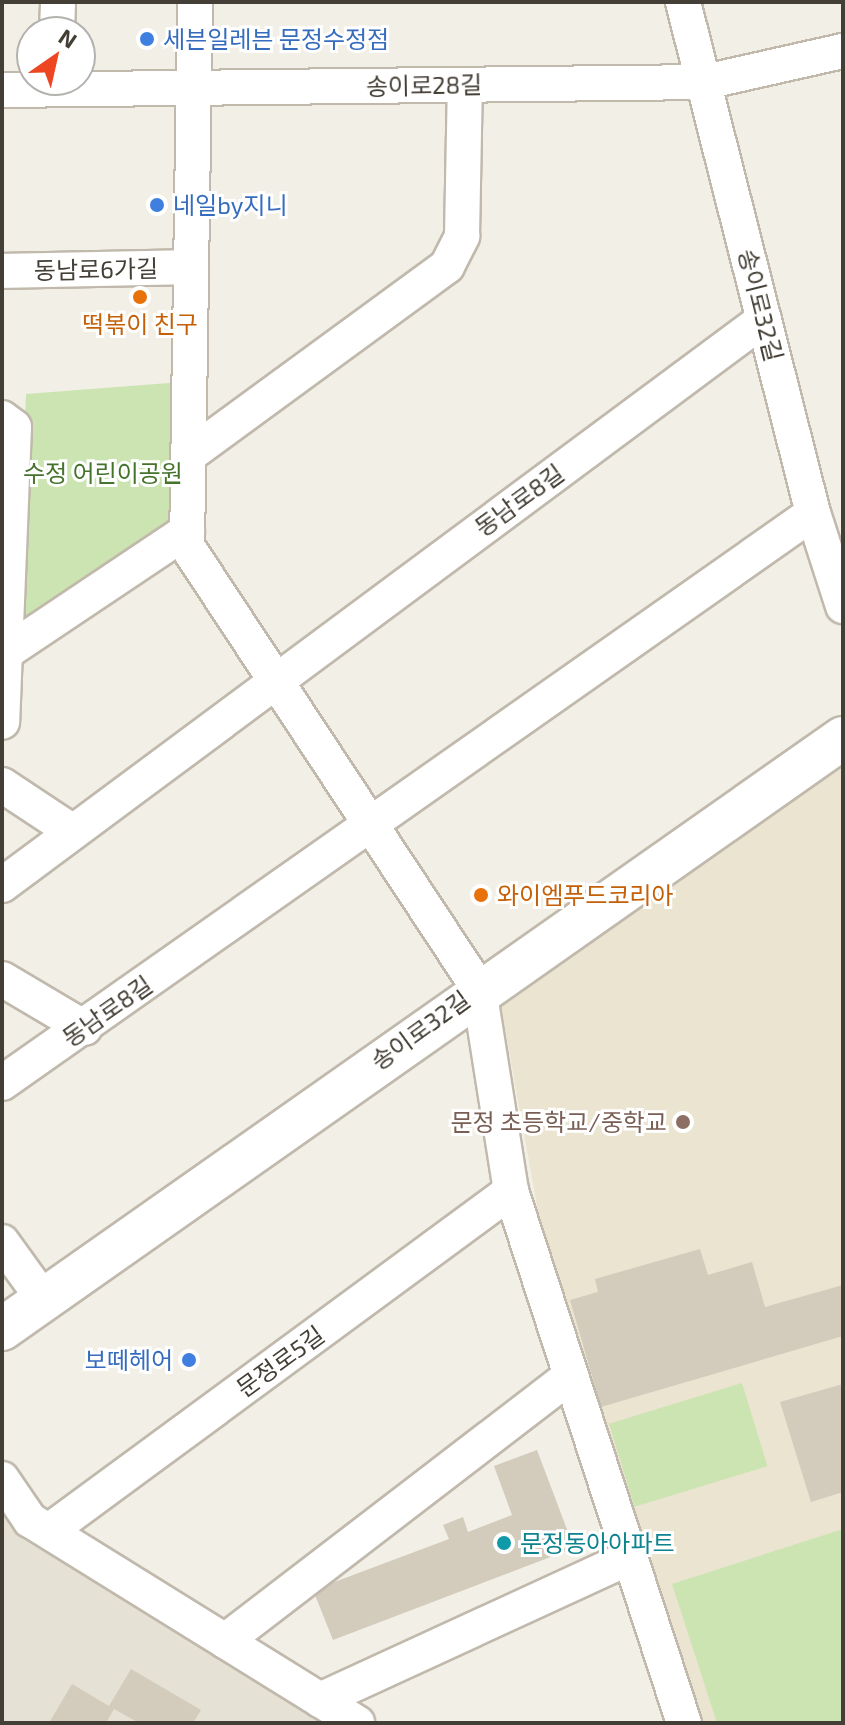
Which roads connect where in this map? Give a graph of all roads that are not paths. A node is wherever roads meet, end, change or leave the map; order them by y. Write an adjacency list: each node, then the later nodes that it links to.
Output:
1 (195, 2): 7 (street)
2 (683, 2): 4 (street, 송이로32길)
3 (843, 51): 4 (street, 송이로28길)
4 (705, 82): 5 (street, 송이로28길); 10 (street, 송이로32길)
5 (465, 85): 7 (street, 송이로28길); 12 (street)
6 (96, 86): 7 (street, 송이로28길)
7 (194, 88): 8 (street)
8 (191, 267): 9 (street, 동남로6가길); 12 (street)
9 (2, 271)
10 (764, 319): 13 (street, 송이로32길); 17 (street, 동남로8길)
11 (2, 418): 16 (street)
12 (189, 455): 14 (street)
13 (813, 513): 15 (street, 송이로32길); 21 (street, 동남로8길)
14 (187, 531): 16 (street); 17 (street)
15 (843, 606)
16 (5, 653): 18 (street)
17 (274, 681): 21 (street); 22 (street, 동남로8길)
18 (2, 722)
19 (843, 738): 25 (street, 송이로32길)
20 (2, 785): 22 (street)
21 (369, 828): 25 (street); 26 (street, 동남로8길)
22 (73, 832): 23 (street, 동남로8길)
23 (2, 885)
24 (2, 979): 26 (street)
25 (479, 989): 28 (street); 30 (street, 송이로32길)
26 (85, 1028): 27 (street, 동남로8길)
27 (2, 1083)
28 (511, 1191): 32 (street); 34 (street, 문정로5길)
29 (2, 1242): 30 (street)
30 (44, 1300): 31 (street, 송이로32길)
31 (2, 1329)
32 (569, 1377): 35 (street); 36 (street)
33 (2, 1479): 34 (street)
34 (49, 1531): 36 (street)
35 (629, 1558): 37 (street); 39 (street)
36 (225, 1641): 37 (street)
37 (320, 1700): 38 (street)
38 (357, 1723)
39 (684, 1723)

